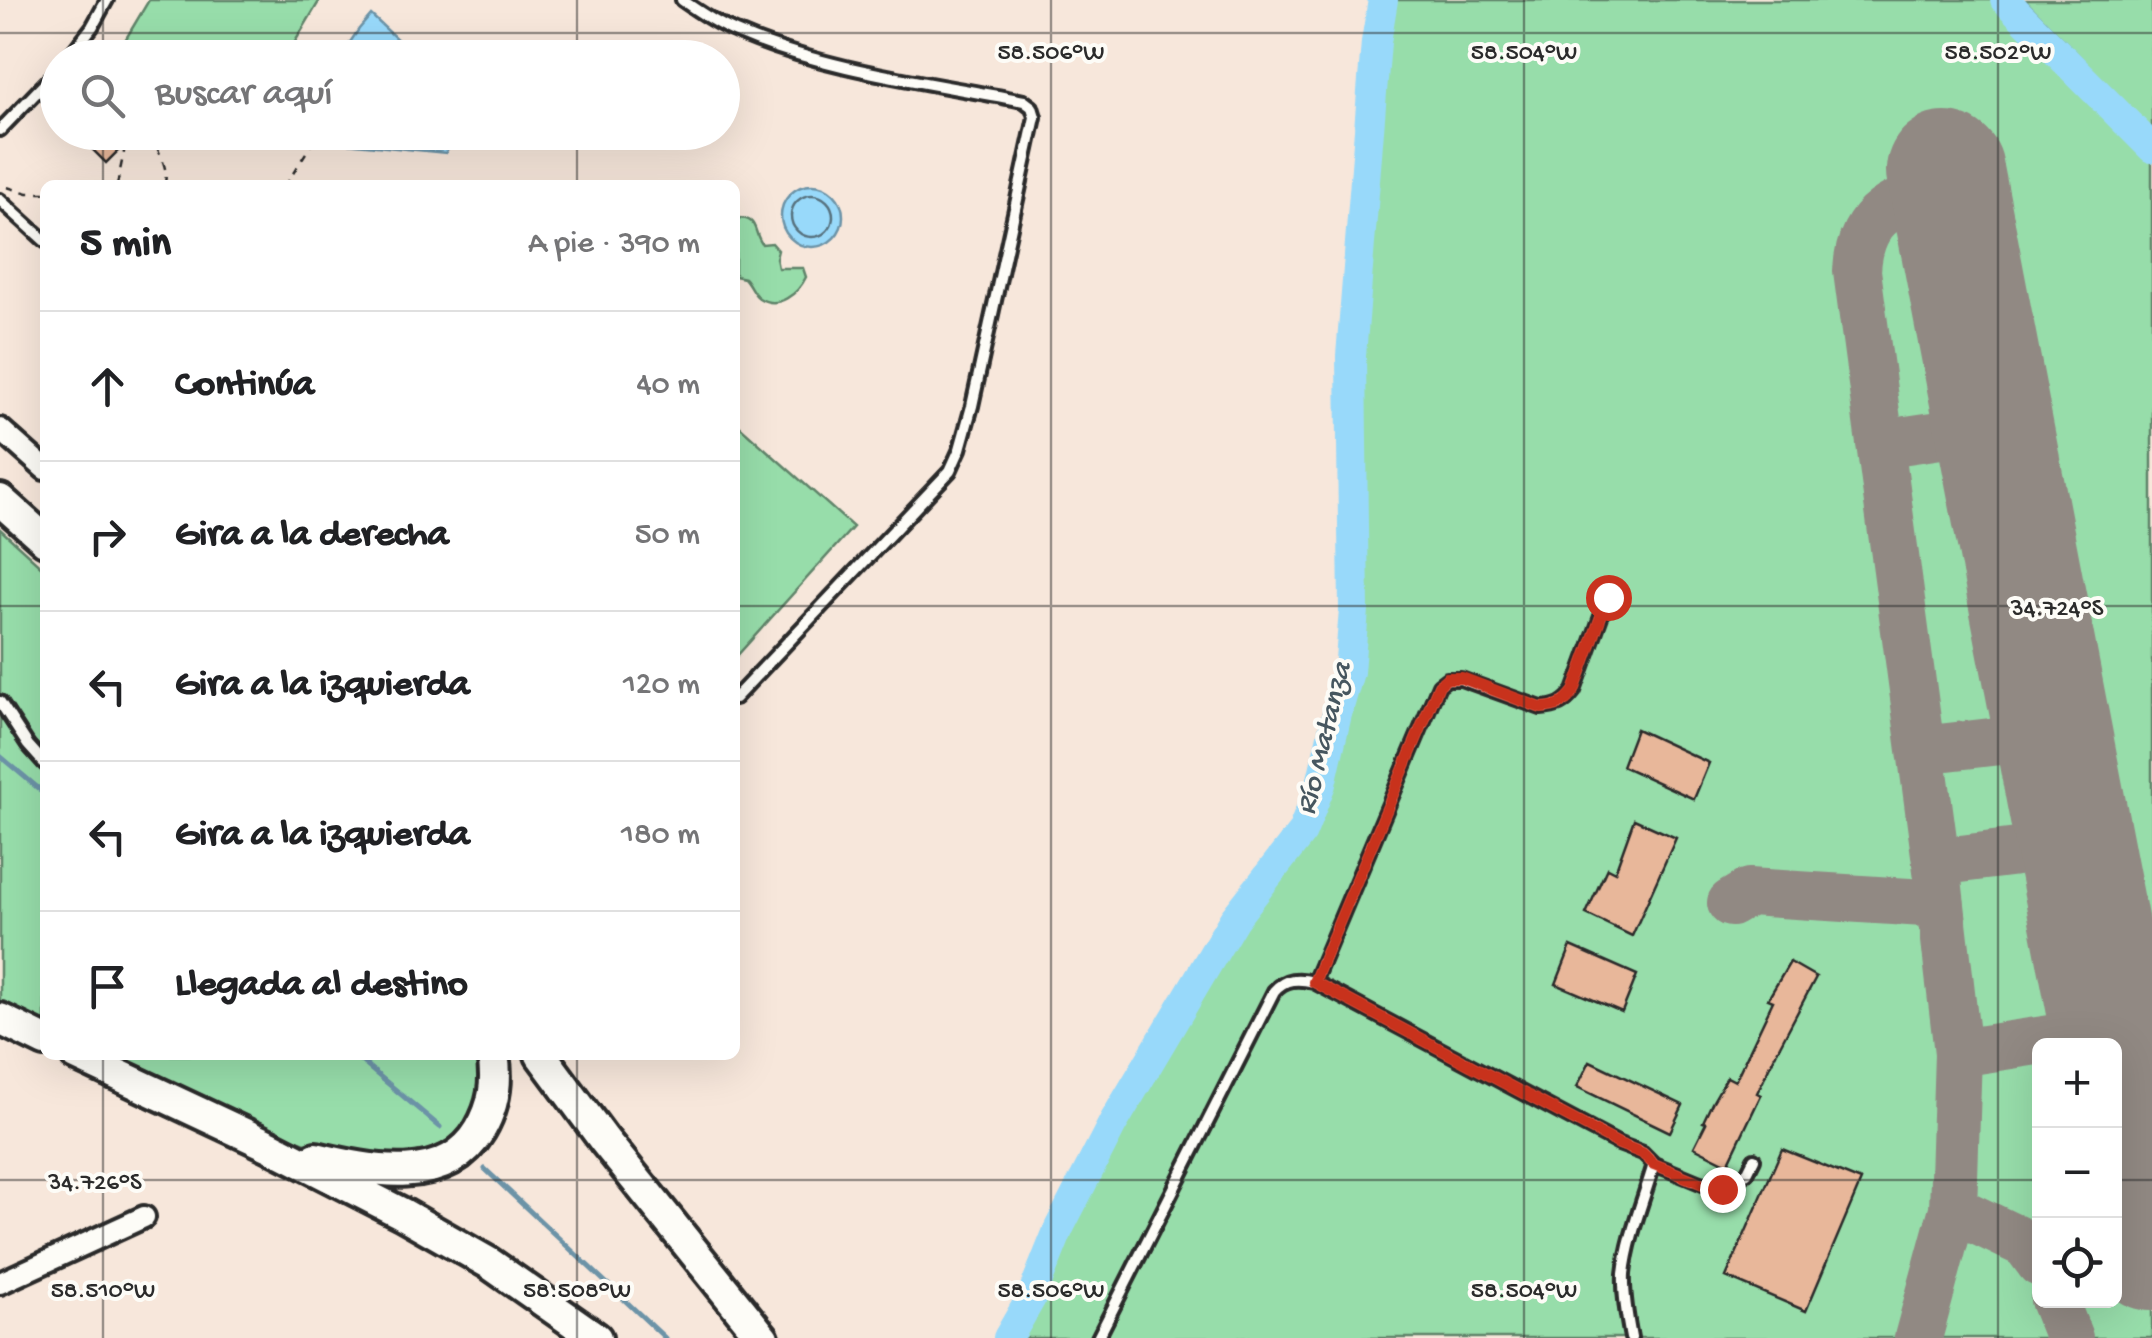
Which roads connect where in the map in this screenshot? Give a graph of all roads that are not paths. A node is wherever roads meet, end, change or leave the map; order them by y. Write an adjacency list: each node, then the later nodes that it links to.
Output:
1 (107, 0): 3 (lane)
2 (682, 0): 13 (lane)
3 (82, 40)
4 (40, 89): 5 (lane)
5 (0, 130)
6 (0, 200): 7 (lane)
7 (40, 236)
8 (0, 429): 9 (street)
9 (40, 465)
10 (0, 500): 11 (main road)
11 (40, 536)
12 (1608, 597): 16 (lane)
13 (740, 693)
14 (0, 702): 15 (lane)
15 (40, 758)
16 (1314, 982): 24 (lane); 29 (lane)
17 (0, 1019): 18 (main road)
18 (40, 1039)
19 (87, 1060): 22 (main road)
20 (494, 1060): 22 (main road)
21 (544, 1060): 28 (main road)
22 (270, 1146): 27 (main road)
23 (1754, 1159): 24 (lane)
24 (1654, 1164): 30 (lane)
25 (144, 1217): 26 (street)
26 (0, 1283)
27 (596, 1338)
28 (762, 1338)
29 (1098, 1338)
30 (1632, 1338)

